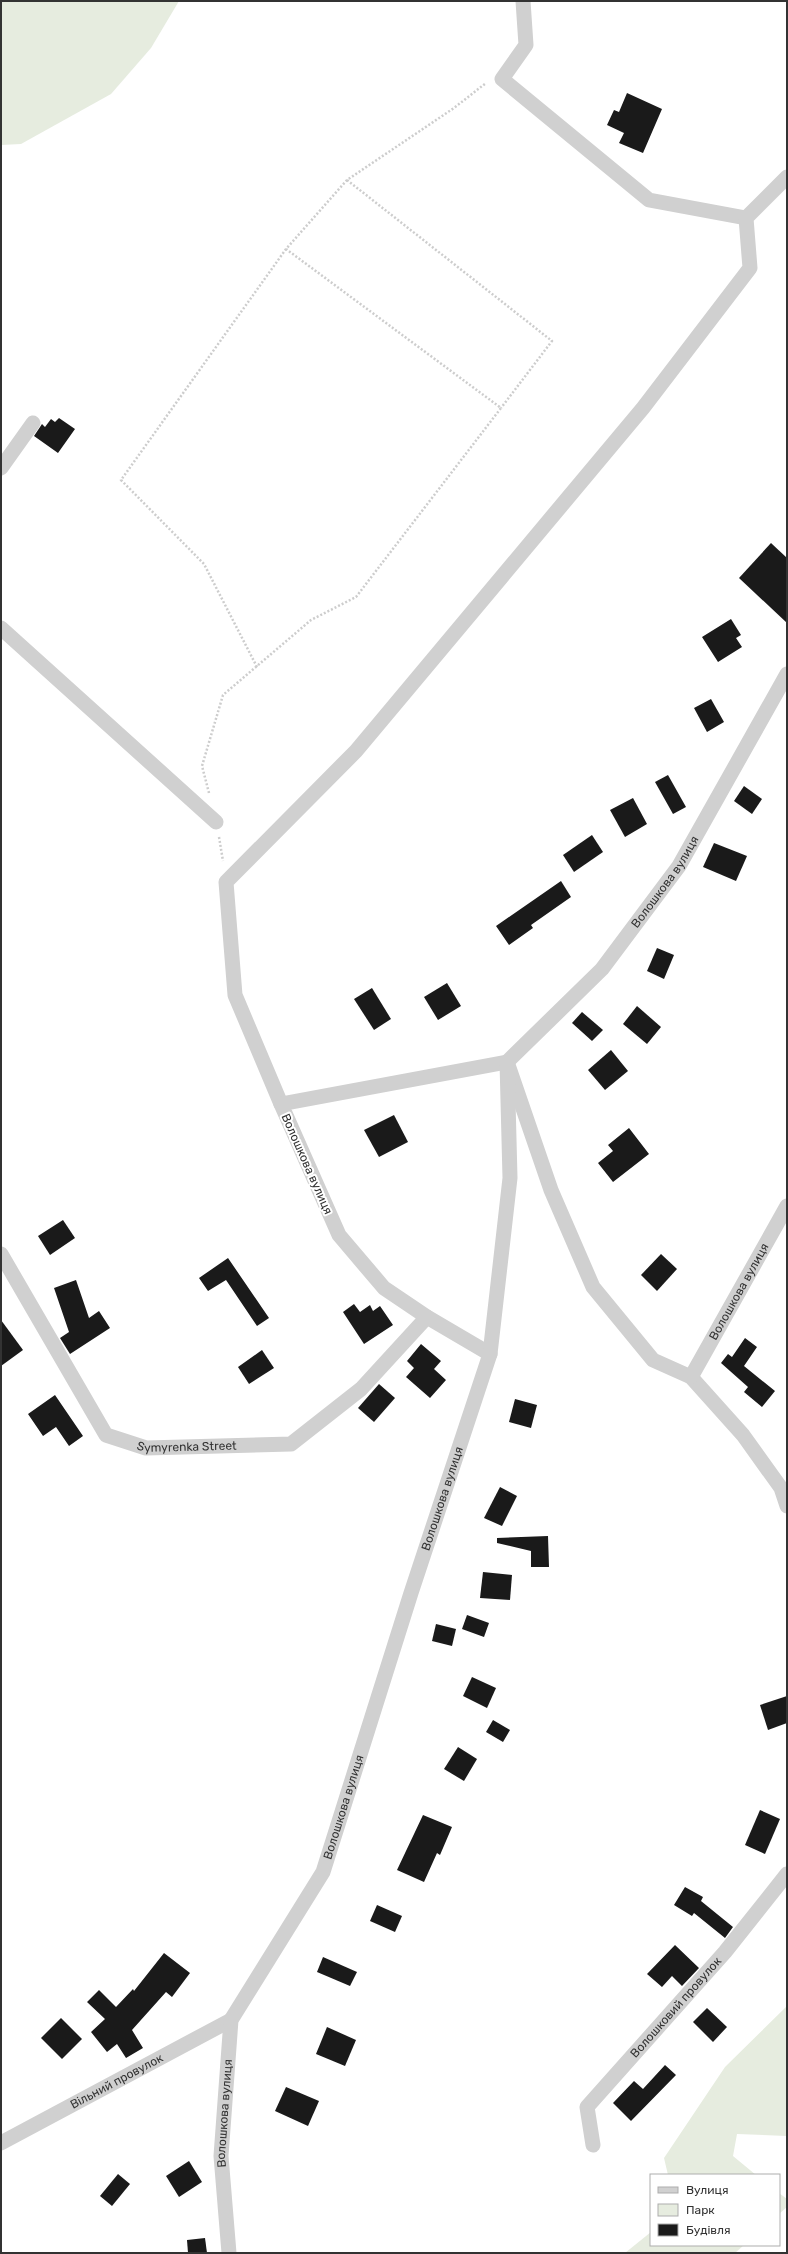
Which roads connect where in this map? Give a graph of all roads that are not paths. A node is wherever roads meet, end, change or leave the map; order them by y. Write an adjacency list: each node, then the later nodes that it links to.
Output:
1 (523, 1): 3 (street)
2 (787, 177): 3 (street)
3 (746, 218): 10 (street)
4 (33, 423): 5 (street)
5 (1, 468)
6 (1, 628): 8 (street)
7 (787, 674): 9 (street, Волошкова вулиця)
8 (216, 822)
9 (507, 1062): 10 (street, Волошкова вулиця); 14 (street, Волошкова вулиця); 15 (street)
10 (281, 1104): 13 (street, Волошкова вулиця)
11 (787, 1206): 15 (street, Волошкова вулиця)
12 (1, 1254): 13 (street, Symyrenka Street)
13 (427, 1317): 14 (street, Волошкова вулиця)
14 (490, 1354): 19 (street, Волошкова вулиця)
15 (691, 1377): 16 (street)
16 (784, 1487): 17 (street)
17 (787, 1506)
18 (787, 1874): 21 (street, Волошковий провулок)
19 (231, 2020): 20 (street, Вільний провулок); 22 (street, Волошкова вулиця)
20 (1, 2143)
21 (593, 2146)
22 (229, 2253)

